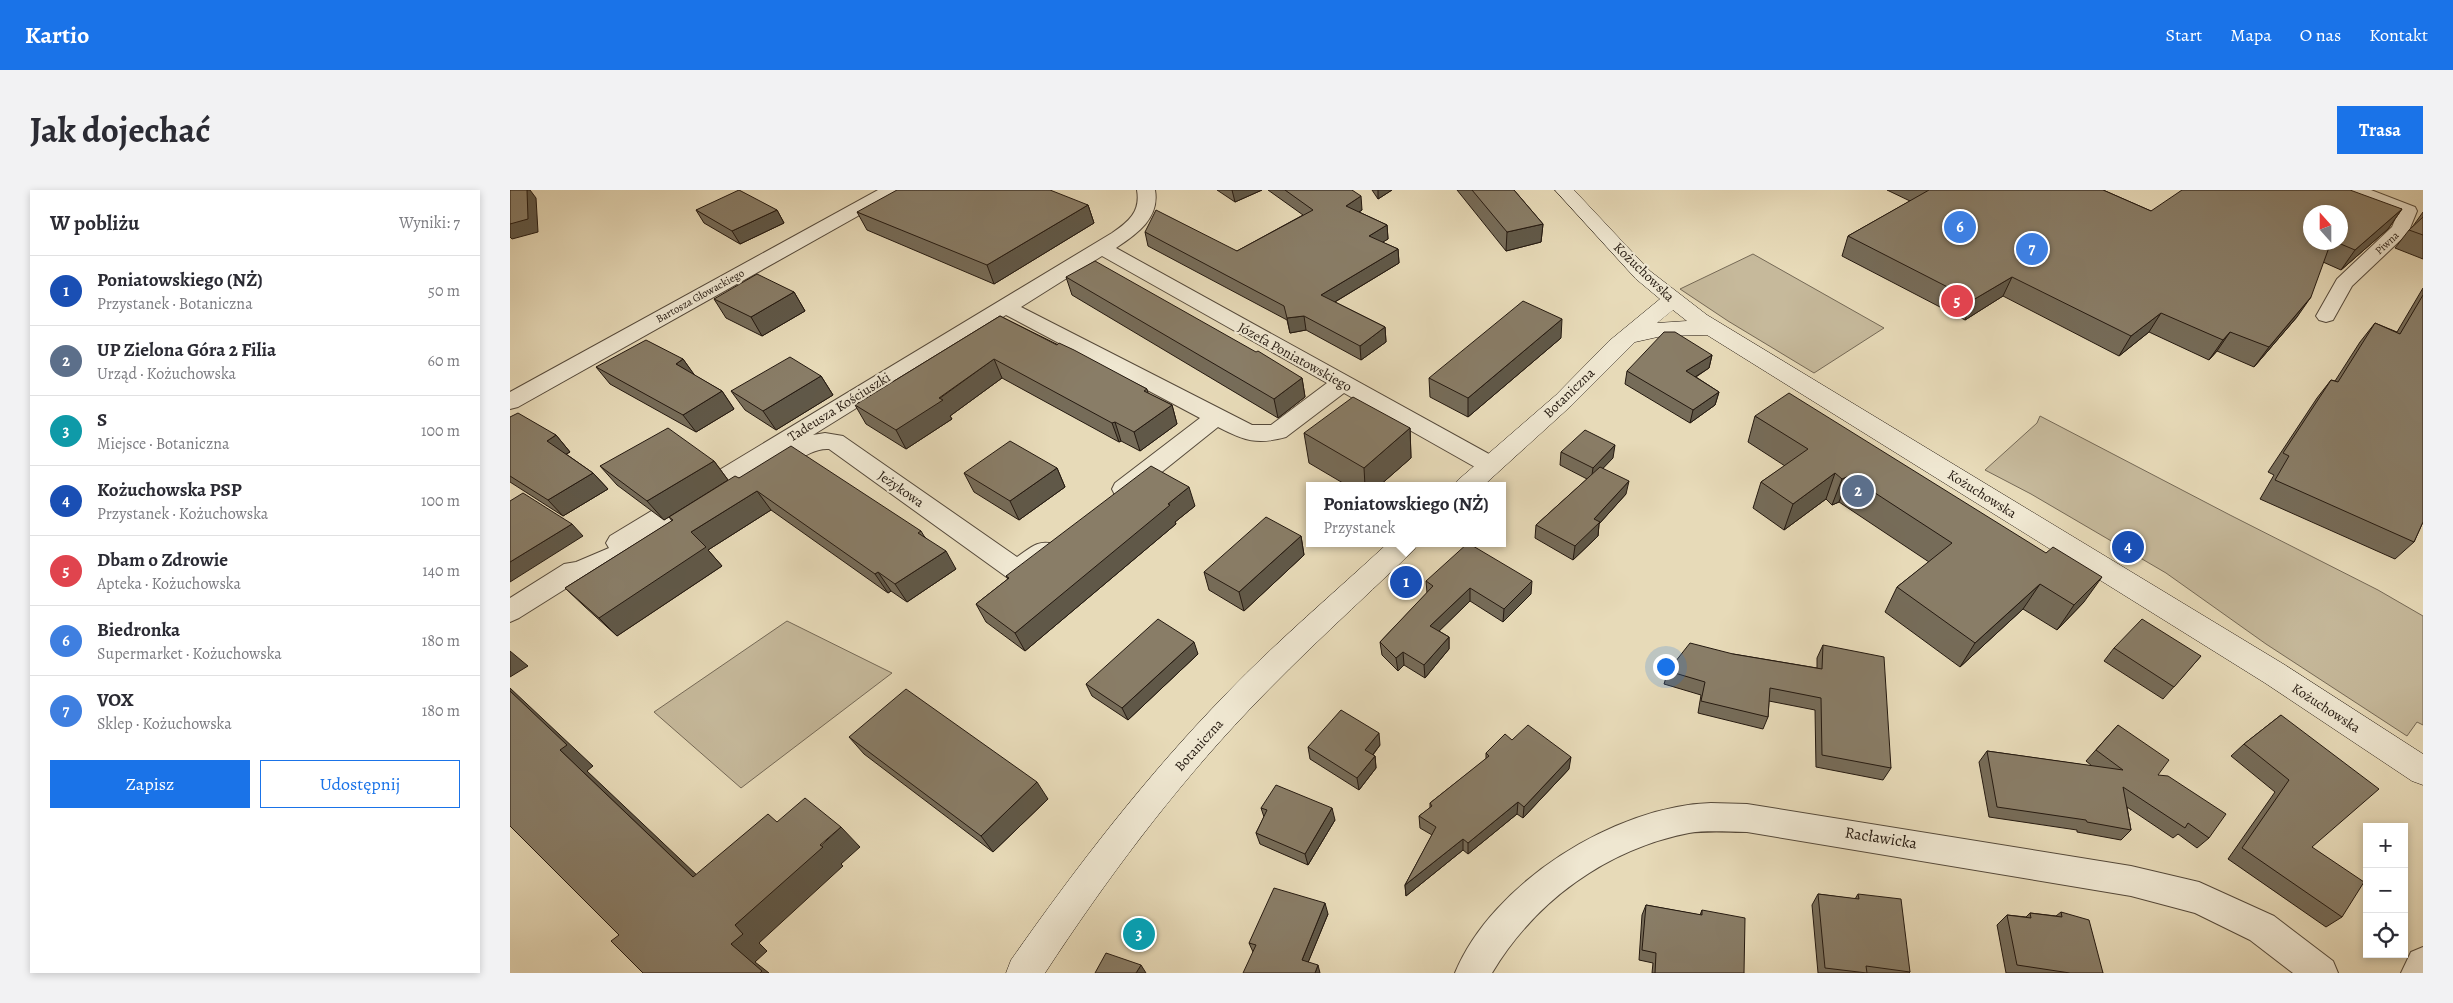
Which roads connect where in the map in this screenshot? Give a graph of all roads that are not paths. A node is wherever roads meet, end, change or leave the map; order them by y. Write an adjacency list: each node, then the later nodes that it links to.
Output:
1 (890, 190): 12 (street, Bartosza Głowackiego)
2 (1146, 190): 5 (street, Tadeusza Kościuszki)
3 (1564, 190): 6 (main road, Kożuchowska)
4 (2355, 190): 8 (street, Piwna)
5 (1102, 248): 7 (street, Tadeusza Kościuszki); 11 (street, Józefa Poniatowskiego)
6 (1672, 300): 9 (main road, Kożuchowska); 10 (main road, Botaniczna)
7 (1004, 306): 13 (street); 20 (street, Tadeusza Kościuszki)
8 (2326, 316)
9 (1712, 328): 10 (main road); 22 (main road, Kożuchowska)
10 (1624, 339): 15 (main road, Botaniczna)
11 (1342, 383): 13 (street); 15 (street, Józefa Poniatowskiego)
12 (510, 402)
13 (1216, 417): 17 (street)
14 (799, 449): 18 (street, Jeżykowa); 20 (street, Jeżykowa)
15 (1490, 464): 16 (main road, Botaniczna)
16 (1471, 482)
17 (1109, 500)
18 (1063, 536)
19 (1401, 547): 24 (main road, Botaniczna)
20 (558, 580): 21 (street, Tadeusza Kościuszki)
21 (510, 611)
22 (2423, 770)
23 (2423, 964): 27 (street)
24 (1024, 973)
25 (1472, 973): 26 (street, Racławicka)
26 (2321, 973)
27 (2418, 973)

